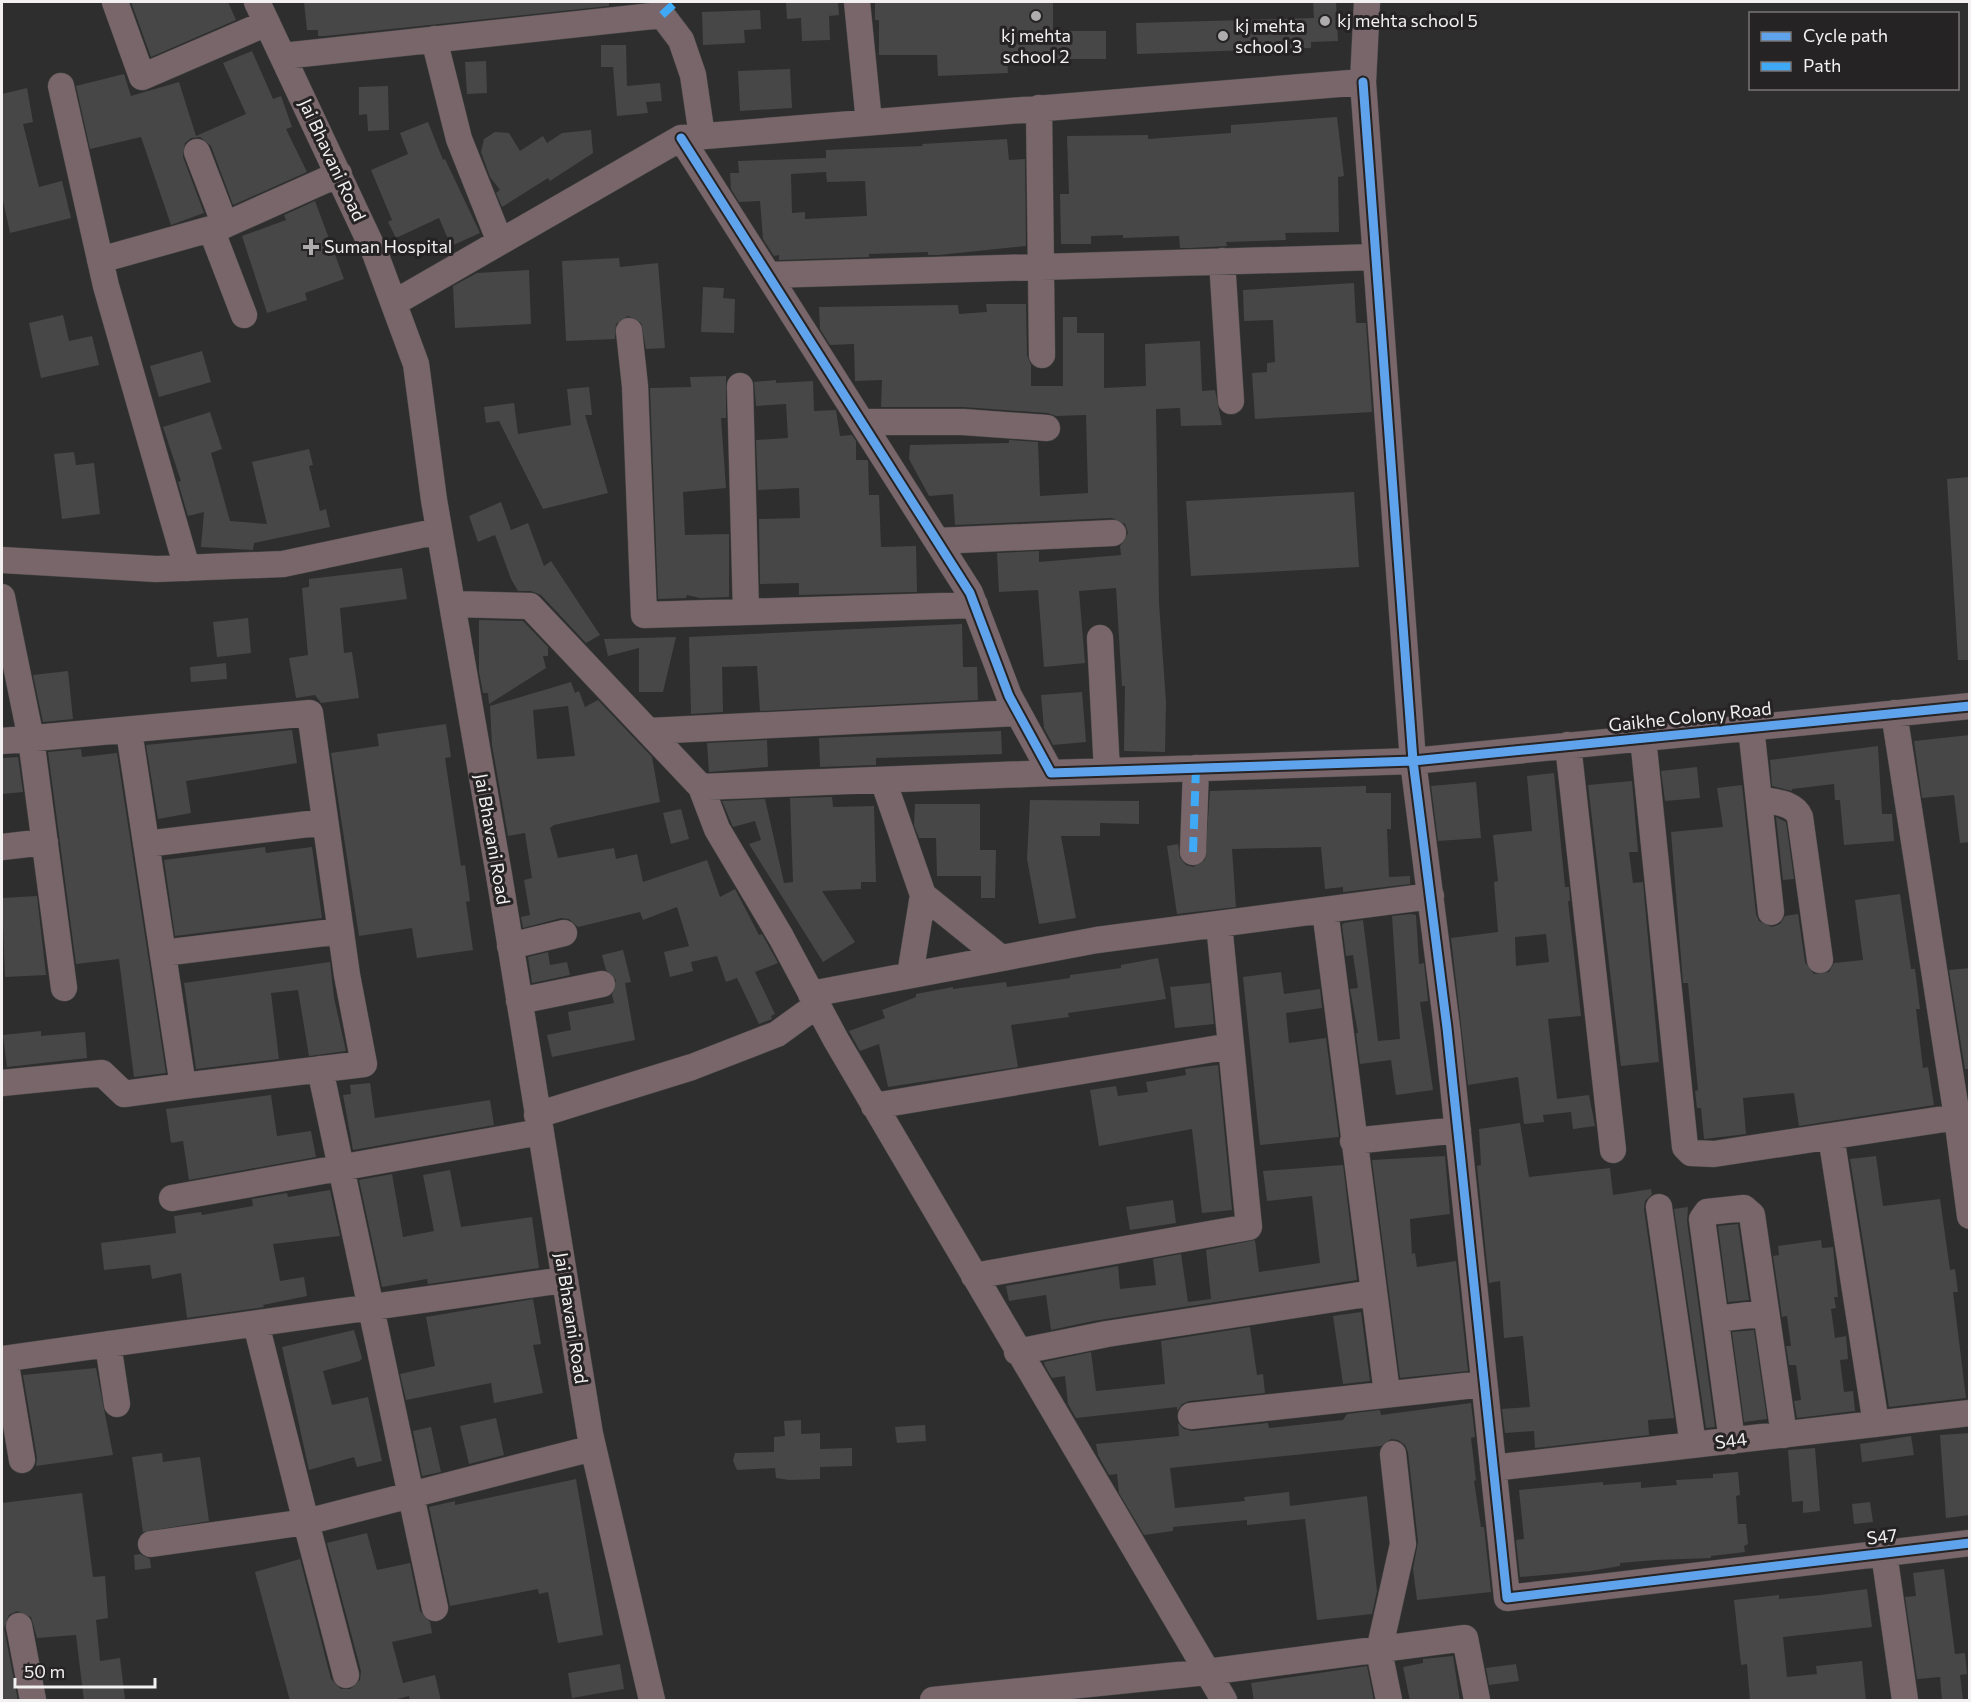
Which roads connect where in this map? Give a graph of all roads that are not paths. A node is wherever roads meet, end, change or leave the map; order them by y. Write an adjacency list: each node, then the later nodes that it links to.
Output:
1 (115, 2): 4 (street)
2 (857, 2): 10 (street)
3 (1367, 2): 7 (street)
4 (262, 12): 6 (street, Jai Bhavani Road)
5 (434, 39): 6 (street); 11 (street); 15 (street)
6 (283, 56): 13 (street, Jai Bhavani Road)
7 (1363, 82): 9 (street); 16 (street)
8 (61, 87): 17 (street)
9 (1039, 108): 10 (street); 19 (street)
10 (869, 122): 11 (street)
11 (692, 137): 15 (street); 20 (street)
12 (197, 152): 14 (street)
13 (339, 174): 14 (street); 21 (street, Jai Bhavani Road)
14 (218, 227): 17 (street); 22 (street)
15 (500, 242): 21 (street)
16 (1376, 257): 18 (street); 49 (street)
17 (100, 260): 33 (street)
18 (1222, 261): 19 (street); 26 (street)
19 (1041, 266): 20 (street); 24 (street)
20 (768, 275): 27 (street)
21 (394, 303): 29 (street, Jai Bhavani Road)
22 (244, 315)
23 (629, 331): 37 (street)
24 (1042, 355)
25 (740, 386): 37 (street)
26 (1231, 400)
27 (862, 422): 28 (street); 31 (street)
28 (1047, 428)
29 (439, 531): 33 (street); 35 (street, Jai Bhavani Road)
30 (1113, 533): 31 (street)
31 (937, 541): 36 (street)
32 (2, 560): 33 (street)
33 (187, 568)
34 (2, 597): 46 (street)
35 (452, 604): 44 (street); 68 (street, Jai Bhavani Road)
36 (975, 605): 37 (street); 40 (street)
37 (746, 612)
38 (1100, 638): 51 (street)
39 (1970, 706): 41 (street, Gaikhe Colony Road)
40 (1018, 713): 44 (street); 52 (street)
41 (1894, 713): 42 (street, Gaikhe Colony Road); 82 (street)
42 (1751, 727): 45 (street, Gaikhe Colony Road); 55 (street)
43 (129, 731): 46 (street); 56 (street); 58 (street)
44 (649, 731): 54 (street)
45 (1642, 738): 48 (street, Gaikhe Colony Road); 85 (street)
46 (31, 739): 47 (street); 57 (street)
47 (2, 741)
48 (1568, 745): 49 (street, Gaikhe Colony Road); 87 (street)
49 (1413, 761): 50 (street, Gaikhe Colony Road); 62 (street)
50 (1196, 768): 51 (street, Gaikhe Colony Road); 60 (street)
51 (1107, 771): 52 (street, Gaikhe Colony Road)
52 (1051, 773): 53 (street, Gaikhe Colony Road)
53 (883, 780): 54 (street, Gaikhe Colony Road); 61 (street)
54 (701, 787): 75 (street)
55 (1759, 798): 64 (street); 71 (street)
56 (326, 822): 58 (street); 66 (street)
57 (45, 843): 59 (street); 74 (street)
58 (146, 844): 69 (street)
59 (2, 847)
60 (1193, 852)
61 (923, 895): 70 (street); 72 (street)
62 (1431, 896): 63 (street); 84 (street)
63 (1325, 910): 65 (street); 86 (street)
64 (1771, 912)
65 (1219, 924): 70 (street); 77 (street)
66 (341, 931): 69 (street); 78 (street)
67 (564, 933): 68 (street)
68 (510, 946): 76 (street, Jai Bhavani Road)
69 (163, 953): 80 (street)
70 (1001, 958): 72 (street)
71 (1820, 960)
72 (910, 975): 75 (street)
73 (602, 984): 76 (street)
74 (64, 988)
75 (814, 999): 81 (street); 83 (street)
76 (519, 1001): 83 (street, Jai Bhavani Road)
77 (1231, 1046): 81 (street); 92 (street)
78 (321, 1070): 80 (street); 88 (street)
79 (2, 1083): 80 (street)
80 (183, 1086)
81 (874, 1106): 92 (street)
82 (1963, 1116): 85 (street); 91 (street)
83 (539, 1124): 88 (street); 93 (street, Jai Bhavani Road)
84 (1458, 1130): 86 (street); 102 (street)
85 (1831, 1136): 107 (street)
86 (1353, 1142): 94 (street)
87 (1613, 1150)
88 (341, 1168): 89 (street); 95 (street)
89 (172, 1198)
90 (1659, 1207): 110 (street)
91 (1970, 1216)
92 (974, 1276): 100 (street)
93 (564, 1280): 95 (street); 111 (street, Jai Bhavani Road)
94 (1373, 1293): 100 (street); 103 (street)
95 (371, 1308): 98 (street); 115 (street)
96 (1766, 1313): 97 (street); 97 (street); 108 (street)
97 (1716, 1319): 109 (street)
98 (256, 1323): 99 (street); 116 (street)
99 (108, 1344): 101 (street); 104 (street)
100 (1017, 1352): 123 (street)
101 (3, 1359): 113 (street)
102 (1484, 1384): 103 (street); 114 (street)
103 (1387, 1393): 106 (street)
104 (117, 1404)
105 (1970, 1413): 107 (street, S44)
106 (1191, 1416)
107 (1876, 1424): 108 (street, S44)
108 (1783, 1428): 109 (street, S44)
109 (1731, 1434): 110 (street, S44)
110 (1694, 1445): 114 (street, S44)
111 (593, 1448): 115 (street); 128 (street, Jai Bhavani Road)
112 (1393, 1454): 122 (street)
113 (22, 1460)
114 (1493, 1468): 119 (street, S47)
115 (411, 1495): 116 (street); 120 (street)
116 (306, 1522): 118 (street); 124 (street)
117 (1970, 1543): 119 (street, S47)
118 (151, 1544)
119 (1884, 1553): 133 (street)
120 (435, 1608)
121 (19, 1626): 127 (street)
122 (1379, 1651): 123 (street); 131 (street); 132 (street)
123 (1207, 1672): 125 (street); 130 (street)
124 (346, 1675)
125 (1084, 1693): 126 (street)
126 (1004, 1697): 129 (street)
127 (33, 1701)
128 (652, 1701)
129 (933, 1701)
130 (1224, 1701)
131 (1389, 1701)
132 (1477, 1701)
133 (1905, 1701)

